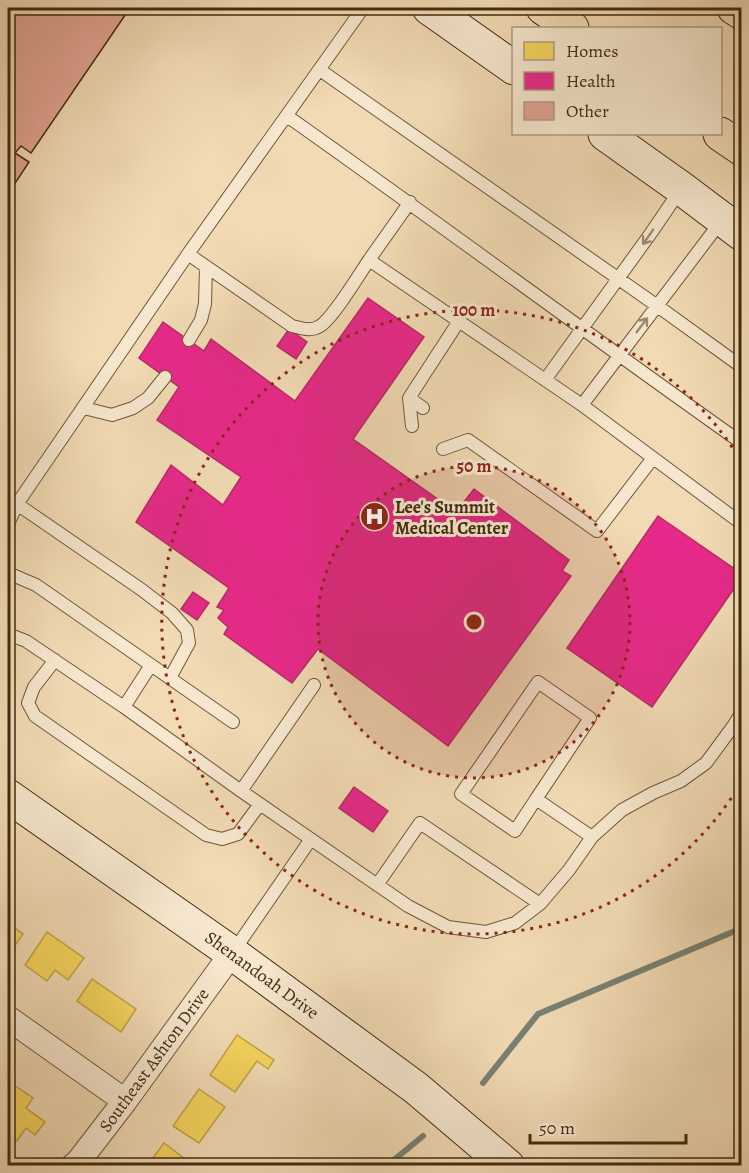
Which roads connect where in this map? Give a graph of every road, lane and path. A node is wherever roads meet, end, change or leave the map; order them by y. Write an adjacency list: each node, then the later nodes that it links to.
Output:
1 (363, 8): 8 (lane)
2 (429, 8): 7 (street)
3 (543, 8): 6 (highway)
4 (734, 8): 5 (highway)
5 (741, 13)
6 (571, 27)
7 (512, 67)
8 (320, 70): 9 (lane); 19 (lane)
9 (287, 116): 14 (lane); 16 (lane)
10 (606, 135): 13 (street)
11 (721, 135): 12 (highway)
12 (741, 149)
13 (681, 188): 15 (street); 19 (lane, one-way to 19)
14 (410, 202): 17 (lane); 22 (lane)
15 (732, 227): 20 (lane)
16 (188, 254): 18 (lane); 30 (lane)
17 (369, 260): 18 (lane); 21 (lane)
18 (206, 267): 23 (lane)
19 (618, 279): 20 (lane); 22 (lane)
20 (656, 305): 24 (lane, one-way to 20); 25 (lane)
21 (459, 321): 27 (lane); 28 (lane)
22 (583, 329): 24 (lane); 27 (lane)
23 (189, 340)
24 (618, 356): 29 (lane); 35 (lane)
25 (741, 367)
26 (165, 377): 30 (lane)
27 (545, 380): 29 (lane)
28 (409, 398): 31 (lane); 32 (lane)
29 (582, 405): 37 (lane)
30 (84, 408): 38 (lane)
31 (423, 408)
32 (412, 426)
33 (455, 431): 34 (lane)
34 (468, 440): 36 (lane); 37 (lane)
35 (741, 443)
36 (443, 449)
37 (652, 458): 40 (lane)
38 (16, 504): 39 (lane); 45 (lane)
39 (8, 524)
40 (741, 524)
41 (8, 573): 44 (lane)
42 (8, 634): 43 (lane)
43 (55, 660): 47 (lane); 53 (lane)
44 (151, 665): 45 (lane); 47 (lane)
45 (170, 678): 49 (lane)
46 (314, 685): 50 (lane)
47 (124, 707): 50 (lane)
48 (741, 712): 54 (lane)
49 (232, 722)
50 (241, 791): 53 (lane)
51 (8, 796): 58 (street, Shenandoah Drive)
52 (536, 799): 52 (lane); 54 (lane)
53 (260, 804): 55 (lane)
54 (592, 837): 57 (lane)
55 (311, 840): 56 (lane); 58 (lane)
56 (377, 885): 57 (lane); 57 (lane)
57 (540, 904)
58 (232, 953): 60 (street, Southeast Ashton Drive); 62 (street, Shenandoah Drive)
59 (8, 1018): 60 (street)
60 (125, 1101): 61 (street, Southeast Ashton Drive)
61 (74, 1166)
62 (508, 1166)

